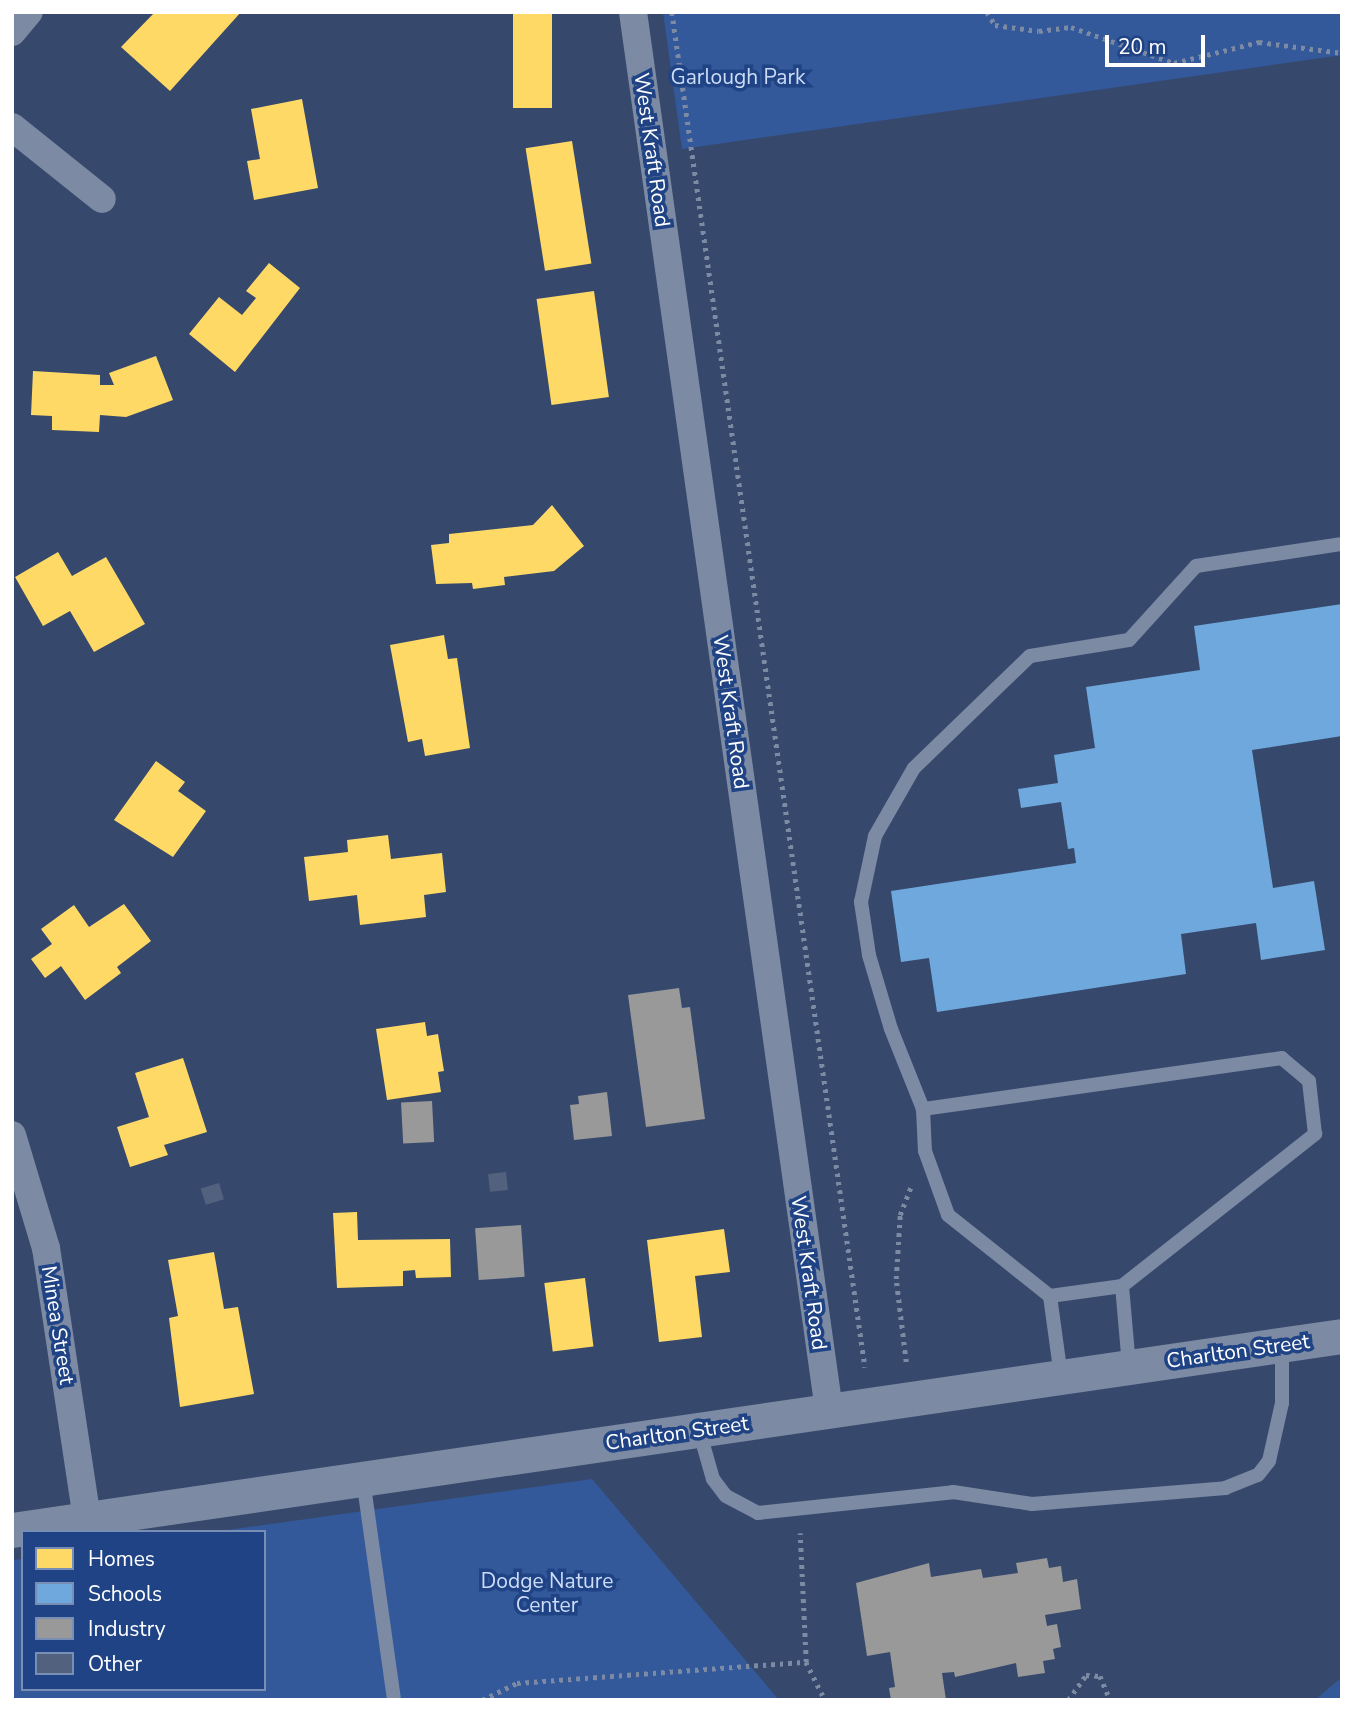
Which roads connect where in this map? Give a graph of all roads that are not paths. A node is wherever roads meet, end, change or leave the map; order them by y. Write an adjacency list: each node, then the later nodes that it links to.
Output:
1 (29, 12): 3 (street)
2 (633, 12): 15 (street, West Kraft Road)
3 (12, 32)
4 (12, 127): 5 (street)
5 (102, 199)
6 (1342, 544): 7 (lane)
7 (923, 1109): 9 (lane); 10 (lane)
8 (12, 1135): 18 (street, Minea Street)
9 (1122, 1286): 10 (lane); 13 (lane)
10 (1050, 1296): 14 (lane)
11 (1342, 1336): 12 (street, Charlton Street)
12 (1282, 1345): 13 (street, Charlton Street); 16 (lane)
13 (1129, 1367): 14 (street, Charlton Street)
14 (1061, 1377): 15 (street, Charlton Street)
15 (829, 1411): 16 (street, Charlton Street)
16 (699, 1430): 17 (street, Charlton Street)
17 (363, 1479): 18 (street, Charlton Street); 20 (lane)
18 (87, 1519): 19 (street, Charlton Street)
19 (12, 1530)
20 (394, 1700)

